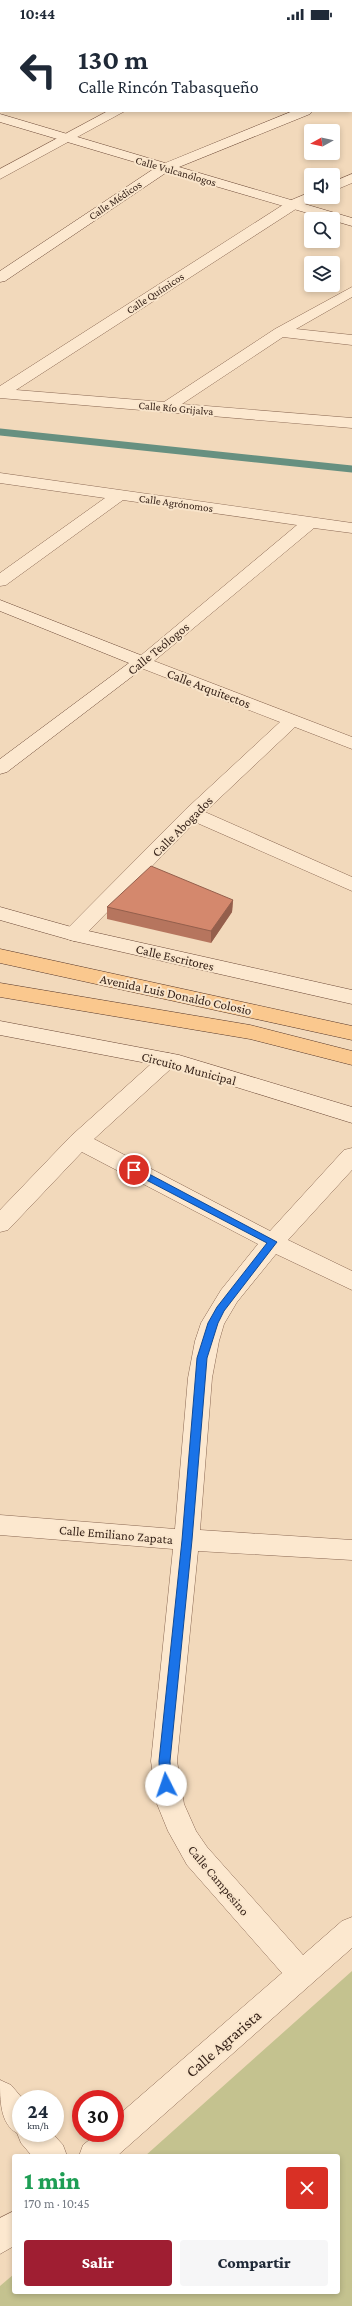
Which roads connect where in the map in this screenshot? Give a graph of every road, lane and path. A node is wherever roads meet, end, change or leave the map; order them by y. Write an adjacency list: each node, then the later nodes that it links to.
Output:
1 (116, 112): 4 (street)
2 (303, 112): 5 (street, Calle Médicos)
3 (0, 118): 4 (street, Calle Vulcanólogos)
4 (65, 138): 5 (street, Calle Vulcanólogos); 6 (street)
5 (164, 168): 10 (street, Calle Vulcanólogos); 12 (street, Calle Médicos)
6 (0, 175)
7 (352, 178): 8 (street)
8 (340, 184)
9 (304, 199): 10 (street, Calle Químicos)
10 (294, 204): 11 (street, Calle Vulcanólogos); 16 (street, Calle Químicos)
11 (352, 222)
12 (0, 278)
13 (352, 291): 14 (street)
14 (280, 332): 15 (street); 17 (street)
15 (352, 340)
16 (0, 393): 17 (street, Calle Río Grijalva)
17 (167, 407): 18 (street, Calle Río Grijalva)
18 (352, 423)
19 (0, 478): 20 (street, Calle Agrónomos)
20 (120, 495): 21 (street, Calle Agrónomos); 23 (street)
21 (311, 522): 22 (street, Calle Agrónomos); 25 (street, Calle Teólogos)
22 (352, 528)
23 (0, 581)
24 (0, 605): 25 (street, Calle Arquitectos)
25 (142, 662): 26 (street, Calle Arquitectos); 28 (street, Calle Teólogos)
26 (292, 720): 27 (street, Calle Arquitectos); 29 (street, Calle Abogados)
27 (352, 743)
28 (0, 768)
29 (192, 814): 30 (street); 32 (street, Calle Abogados)
30 (352, 885)
31 (0, 913): 32 (street, Calle Escritores)
32 (74, 934): 35 (street, Calle Escritores)
33 (0, 956): 37 (main road, Avenida Luis Donaldo Colosio)
34 (0, 990): 38 (main road, Avenida Luis Donaldo Colosio)
35 (352, 997)
36 (0, 1028): 39 (street, Circuito Municipal)
37 (352, 1033)
38 (352, 1058)
39 (168, 1060): 40 (street, Circuito Municipal); 41 (street)
40 (352, 1115)
41 (79, 1141): 43 (street); 44 (street)
42 (352, 1156): 44 (street, Calle Campesino)
43 (0, 1224)
44 (273, 1242): 45 (street); 47 (street, Calle Campesino)
45 (352, 1281)
46 (0, 1525): 47 (street, Calle Emiliano Zapata)
47 (187, 1540): 48 (street, Calle Emiliano Zapata); 50 (street, Calle Campesino)
48 (352, 1550)
49 (352, 1930): 50 (street, Calle Agrarista)
50 (302, 1974): 55 (street, Calle Agrarista)
51 (0, 2095): 52 (street)
52 (12, 2109)
53 (40, 2142): 54 (street)
54 (50, 2154)
55 (96, 2154)
56 (12, 2228): 57 (street)
57 (0, 2238)

